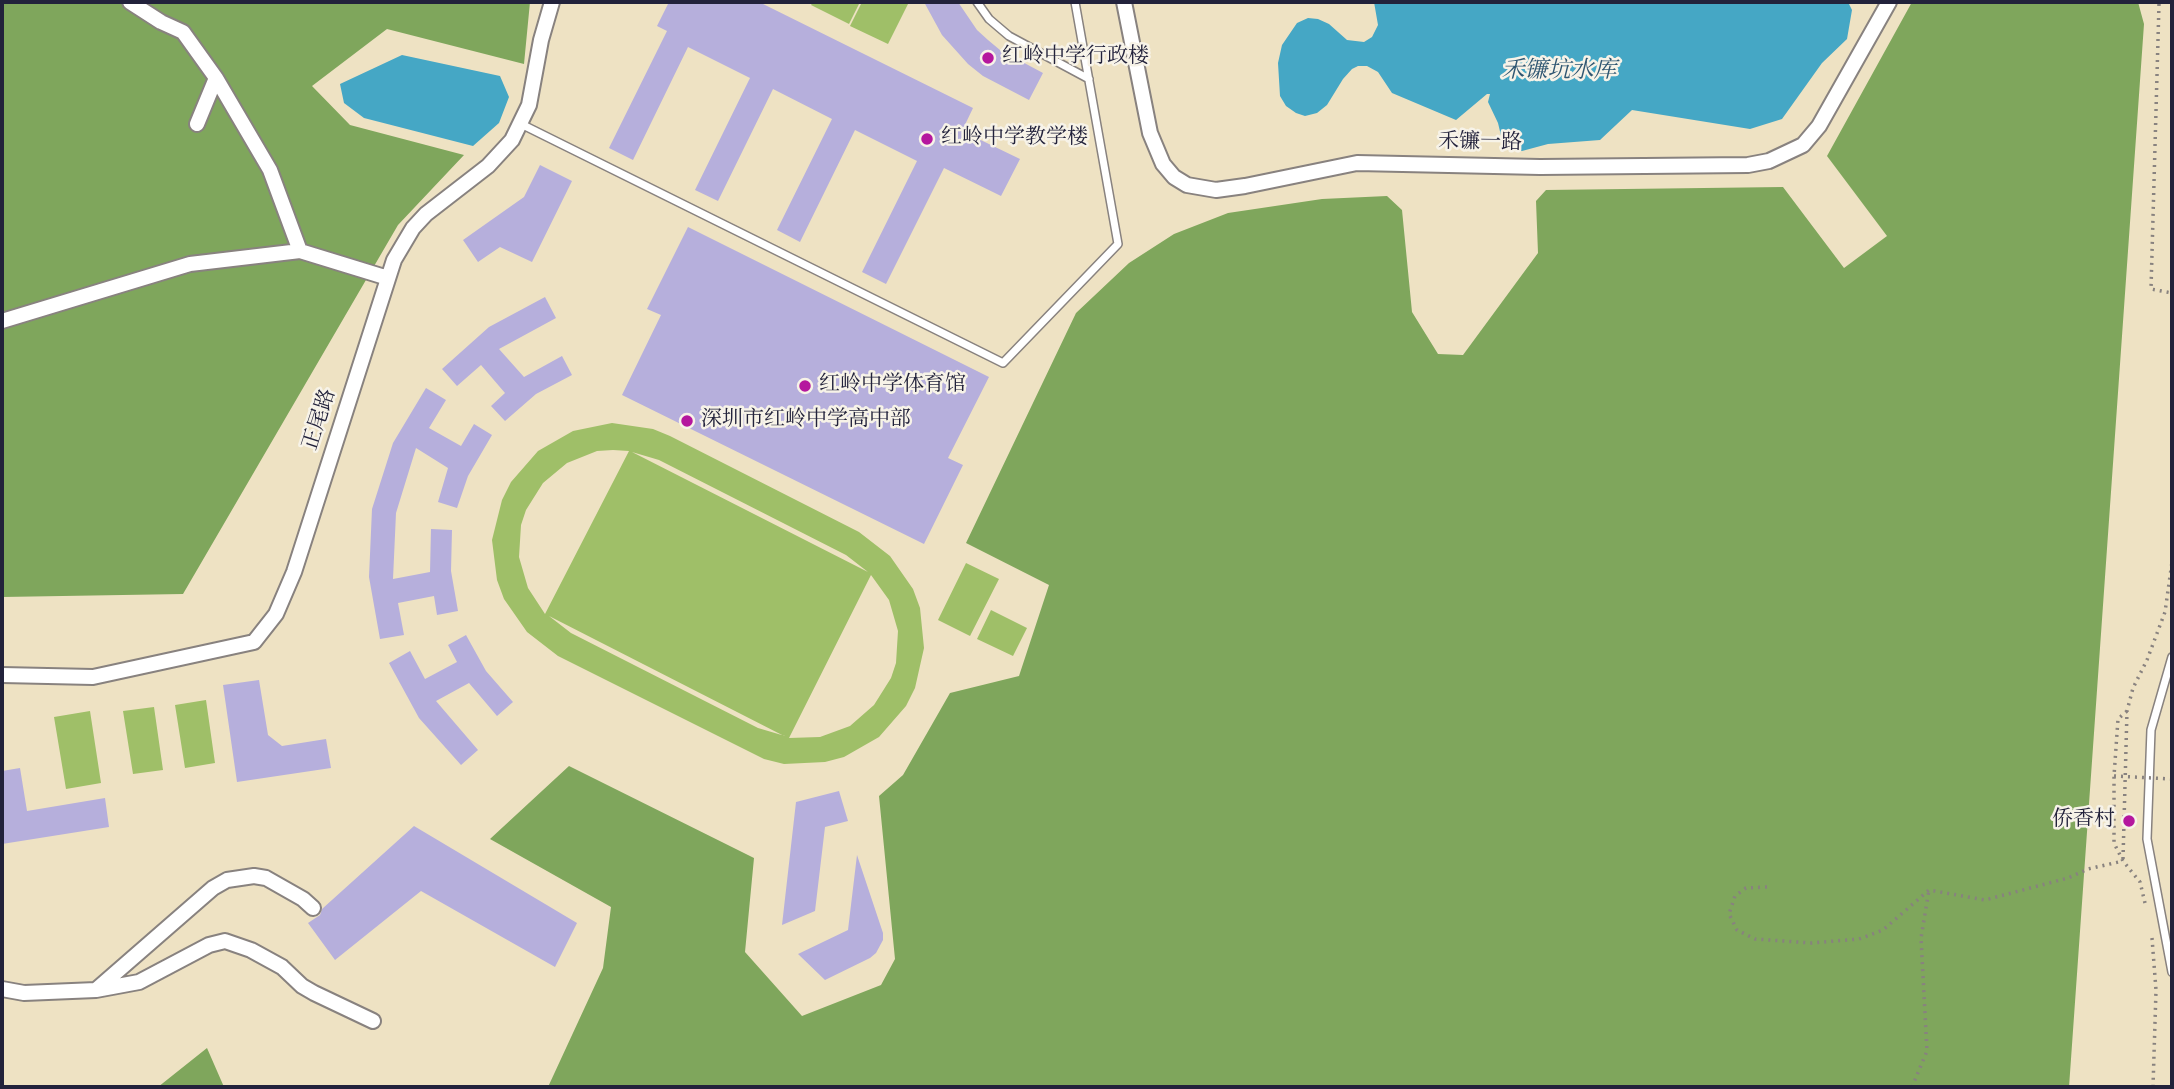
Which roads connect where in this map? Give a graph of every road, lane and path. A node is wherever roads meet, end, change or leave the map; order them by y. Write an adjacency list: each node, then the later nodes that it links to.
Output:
1 (130, 2): 8 (street)
2 (552, 2): 11 (street, 正尾路)
3 (977, 2): 9 (lane)
4 (1075, 2): 9 (lane)
5 (1124, 2): 6 (street, 禾镰一路)
6 (1889, 2)
7 (2159, 4): 14 (path)
8 (216, 78): 10 (street); 12 (street)
9 (1089, 79): 11 (lane)
10 (197, 124)
11 (521, 124): 13 (street, 正尾路)
12 (300, 251): 13 (street); 15 (street)
13 (388, 278): 18 (street, 正尾路)
14 (2172, 293)
15 (2, 321)
16 (2172, 562): 19 (path)
17 (2172, 657): 28 (lane)
18 (2, 675)
19 (2127, 711): 20 (path); 22 (path)
20 (2114, 776): 21 (path, bridge); 22 (path)
21 (2172, 779)
22 (2123, 862): 24 (path); 25 (path)
23 (1767, 887): 24 (path)
24 (1929, 890): 32 (path)
25 (2146, 905)
26 (313, 908): 30 (street)
27 (2151, 928): 33 (path)
28 (2172, 972)
29 (2, 989): 30 (street)
30 (96, 990): 31 (street)
31 (373, 1021)
32 (1912, 1087)
33 (2153, 1087)

